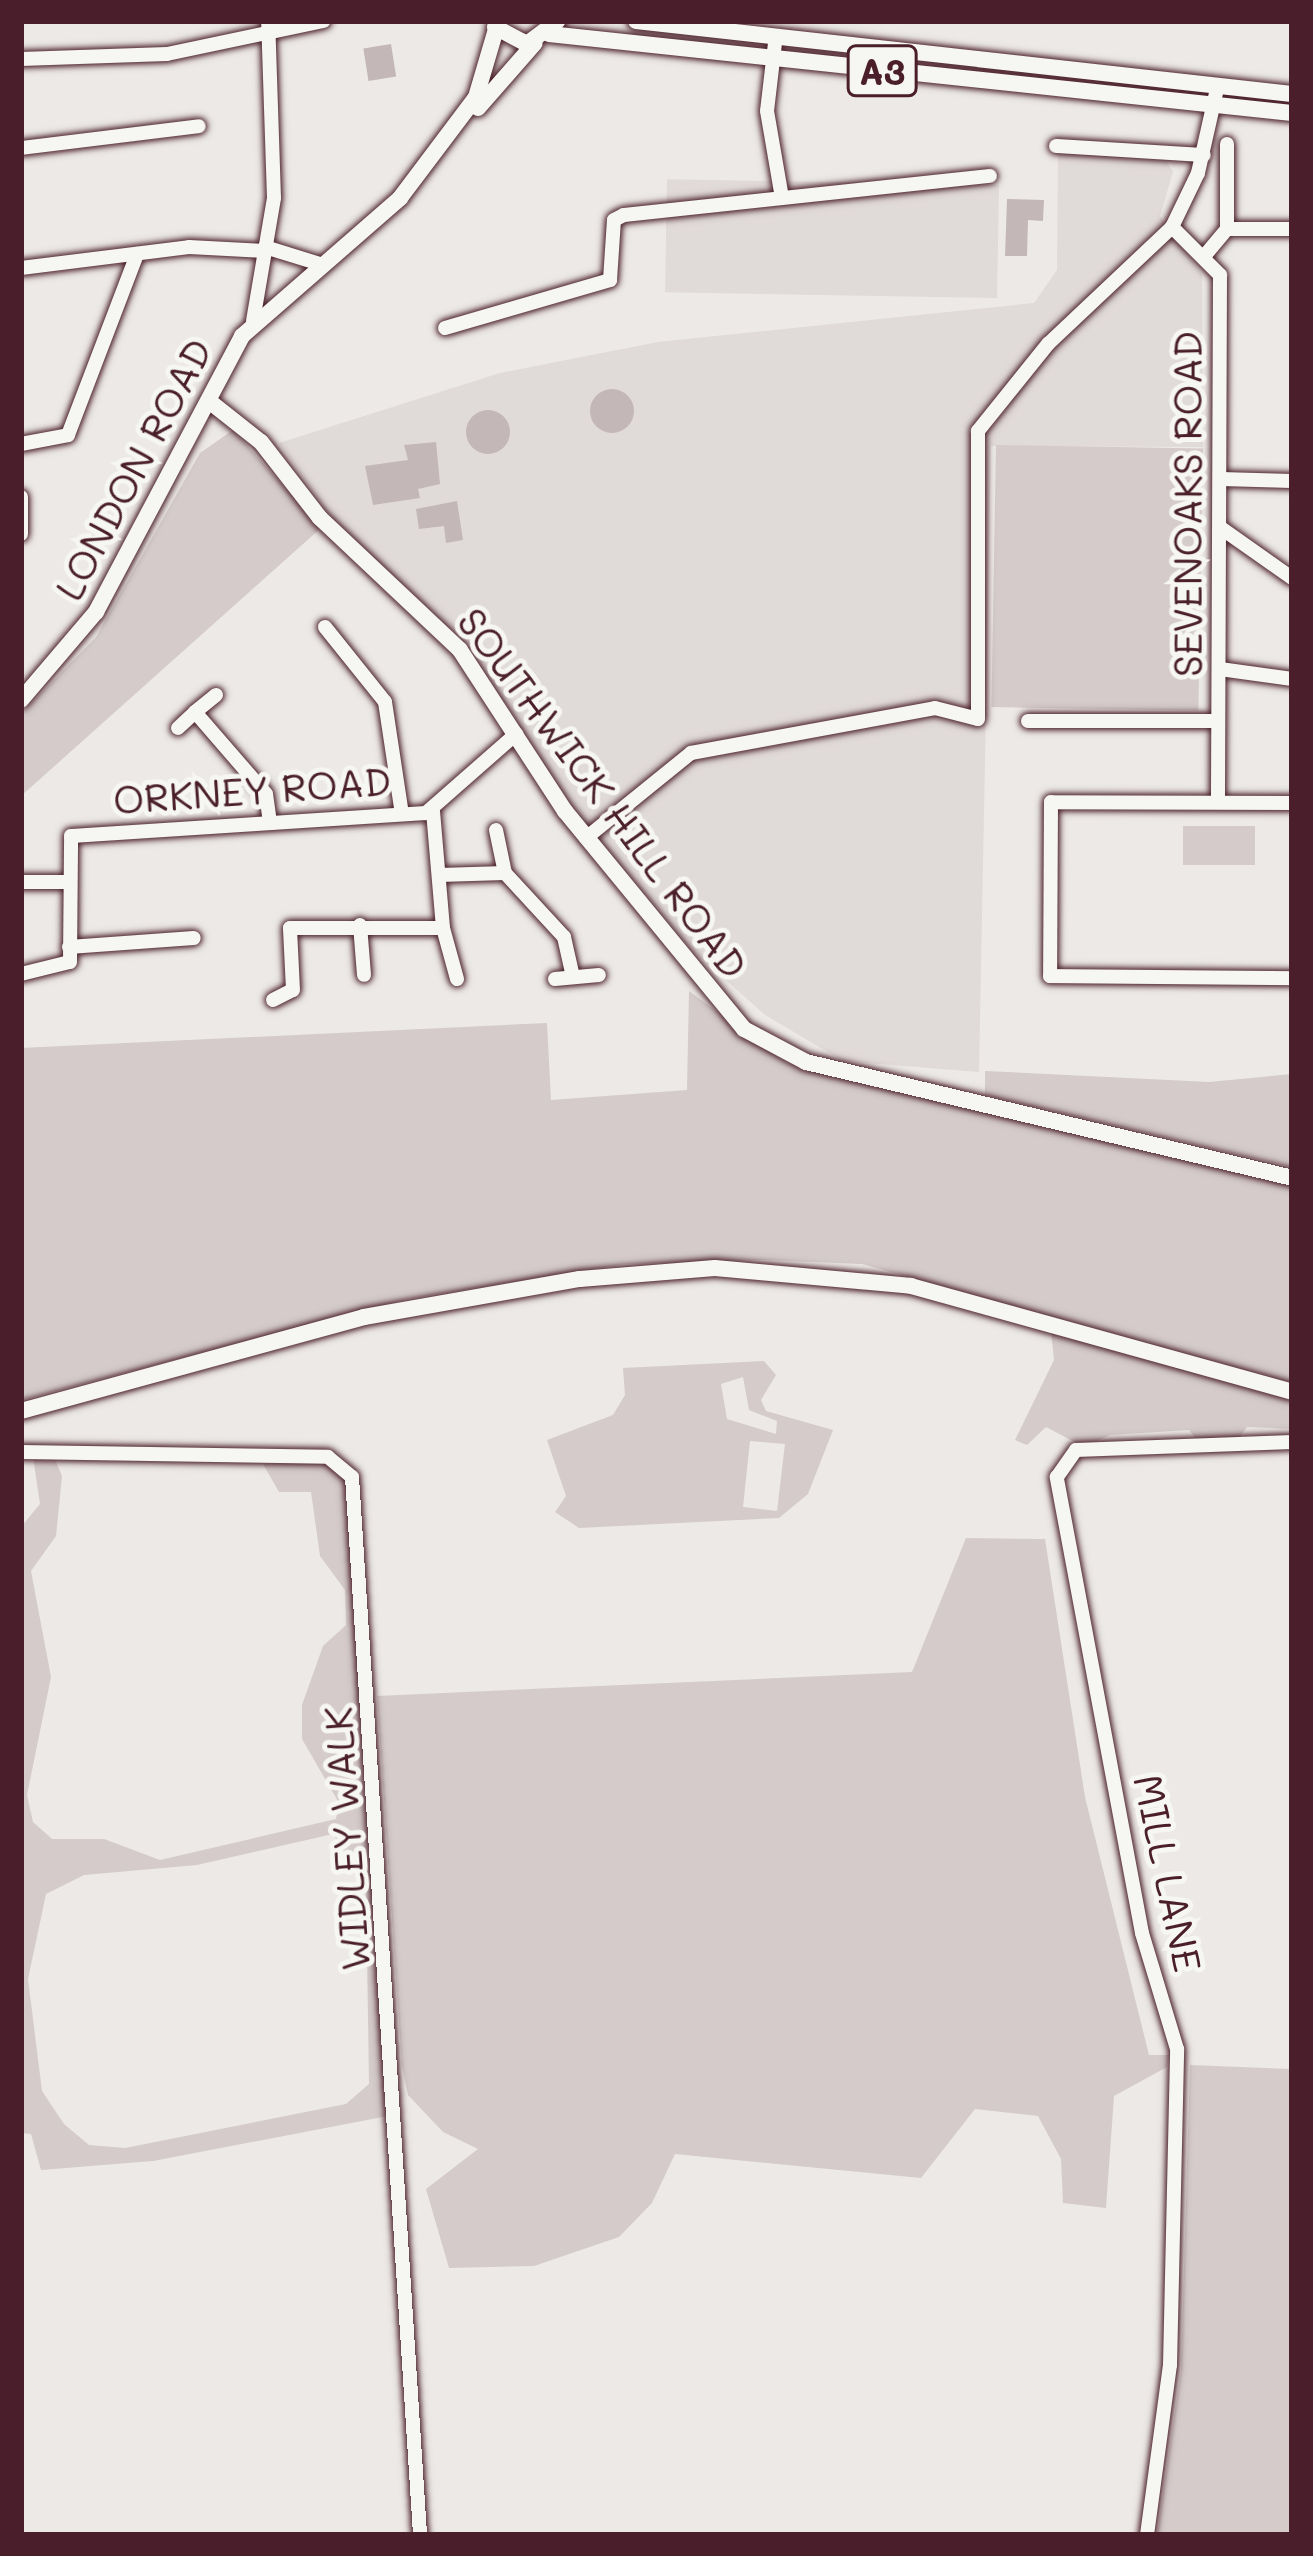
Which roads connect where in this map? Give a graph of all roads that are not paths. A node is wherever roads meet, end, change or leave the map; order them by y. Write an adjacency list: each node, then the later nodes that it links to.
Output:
1 (324, 21): 4 (street)
2 (636, 21): 6 (main road, A3)
3 (494, 25): 5 (main road, A3); 13 (main road, A3)
4 (269, 27): 7 (street); 23 (street)
5 (547, 33): 6 (main road, A3); 13 (main road, A3)
6 (773, 50): 8 (main road, A3); 10 (main road, A3); 19 (street)
7 (21, 59)
8 (1216, 89): 9 (main road, A3); 10 (street)
9 (1292, 94)
10 (1215, 110): 11 (main road, A3); 17 (street)
11 (1292, 113)
12 (200, 126): 16 (street)
13 (456, 129): 26 (main road, A3)
14 (1227, 144): 21 (street)
15 (1056, 146): 17 (street)
16 (21, 148)
17 (1204, 154): 20 (street)
18 (990, 176): 19 (street)
19 (782, 198): 29 (street)
20 (1172, 227): 25 (street); 54 (street)
21 (1227, 229): 22 (street); 25 (street)
22 (1292, 229)
23 (265, 249): 24 (street); 26 (street); 28 (street)
24 (136, 254): 27 (street); 31 (street)
25 (1206, 254): 32 (street, SEVENOAKS ROAD)
26 (320, 264): 28 (main road, A3)
27 (21, 268)
28 (253, 321): 30 (main road, LONDON ROAD / A3)
29 (446, 328)
30 (209, 401): 42 (main road, LONDON ROAD / A3); 47 (main road, SOUTHWICK HILL ROAD)
31 (21, 444)
32 (1221, 479): 33 (street); 35 (street, SEVENOAKS ROAD)
33 (1292, 481)
34 (21, 496): 36 (street)
35 (1221, 528): 37 (street); 39 (street, SEVENOAKS ROAD)
36 (21, 534)
37 (1292, 578)
38 (325, 627): 51 (street)
39 (1220, 669): 40 (street); 45 (street, SEVENOAKS ROAD)
40 (1292, 680)
41 (216, 695): 43 (street)
42 (21, 700)
43 (195, 712): 46 (street); 52 (street)
44 (1028, 721): 45 (street)
45 (1218, 721): 48 (street, SEVENOAKS ROAD)
46 (178, 728)
47 (516, 734): 50 (street, ORKNEY ROAD); 54 (main road, SOUTHWICK HILL ROAD)
48 (1219, 802): 49 (street); 69 (street)
49 (1292, 803)
50 (433, 811): 51 (street, ORKNEY ROAD); 56 (street)
51 (402, 814): 52 (street, ORKNEY ROAD)
52 (271, 824): 58 (street, ORKNEY ROAD)
53 (496, 830): 55 (street)
54 (586, 838): 73 (main road, SOUTHWICK HILL ROAD)
55 (505, 873): 56 (street); 68 (street)
56 (439, 875): 60 (street)
57 (21, 882): 58 (street)
58 (67, 882): 63 (street, ORKNEY ROAD)
59 (360, 925): 60 (street); 66 (street); 72 (street)
60 (443, 928): 70 (street)
61 (194, 938): 62 (street)
62 (174, 940): 63 (street); 64 (street)
63 (69, 947): 65 (street)
64 (175, 960)
65 (21, 974)
66 (364, 975)
67 (599, 975): 68 (street)
68 (572, 977): 71 (street)
69 (1292, 978)
70 (457, 979)
71 (555, 979)
72 (273, 1000)
73 (1292, 1178)
74 (1292, 1391): 75 (main road)
75 (21, 1411)
76 (1292, 1442): 79 (street, MILL LANE)
77 (21, 1452): 78 (street, WIDLEY WALK)
78 (420, 2535)
79 (1147, 2535)

